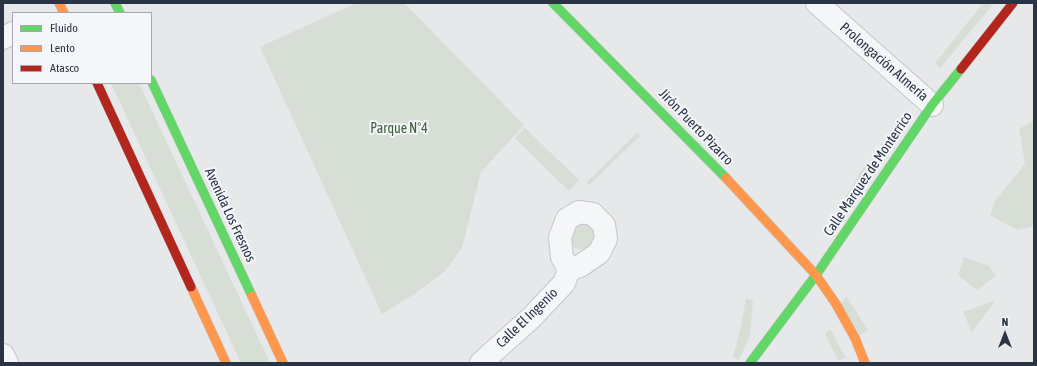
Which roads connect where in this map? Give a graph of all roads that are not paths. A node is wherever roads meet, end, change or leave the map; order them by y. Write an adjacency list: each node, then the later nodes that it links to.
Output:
1 (115, 3): 5 (street)
2 (553, 3): 10 (street, Jirón Puerto Pizarro)
3 (817, 3): 8 (street, Prolongación Almería)
4 (1013, 3): 8 (street, Calle Marquez de Monterrico)
5 (120, 12)
6 (152, 82): 14 (street, Avenida Los Fresnos)
7 (97, 84): 13 (street)
8 (932, 105): 10 (street, Calle Marquez de Monterrico)
9 (569, 270): 15 (street, Calle El Ingenio)
10 (816, 275): 16 (street, Calle Marquez de Monterrico); 17 (street, Jirón Puerto Pizarro)
11 (3, 355): 12 (street)
12 (7, 363)
13 (226, 363)
14 (283, 363)
15 (481, 363)
16 (750, 363)
17 (865, 363)

